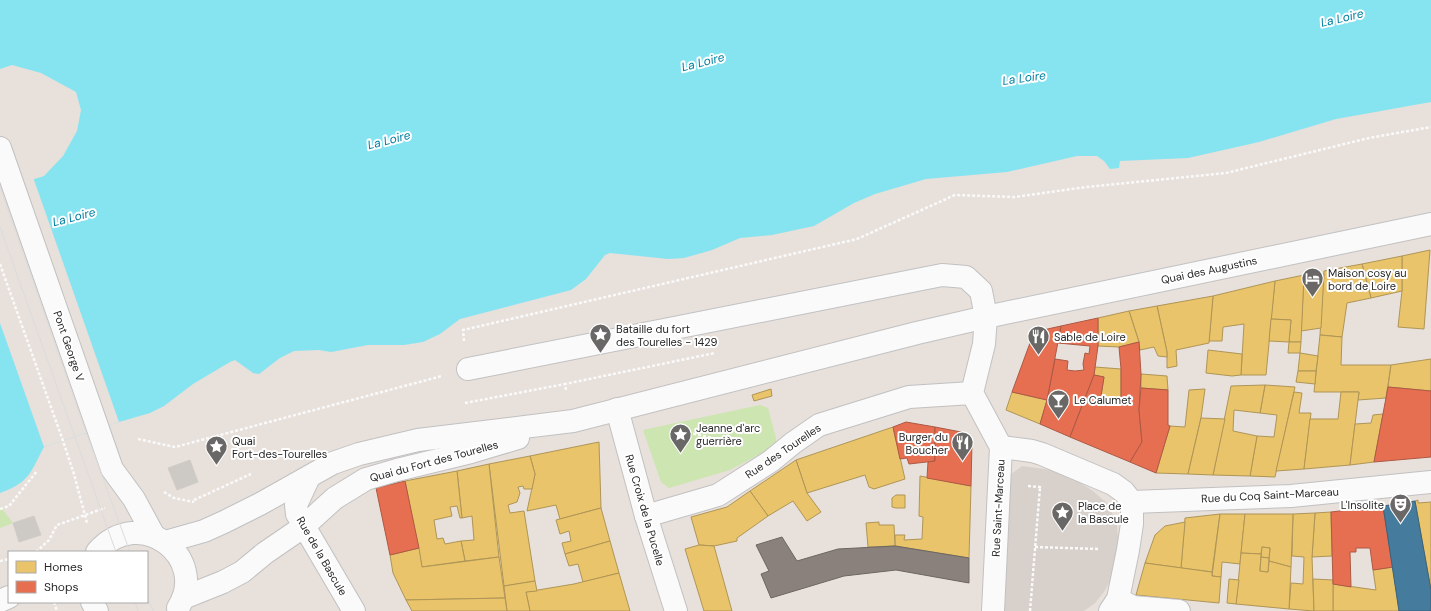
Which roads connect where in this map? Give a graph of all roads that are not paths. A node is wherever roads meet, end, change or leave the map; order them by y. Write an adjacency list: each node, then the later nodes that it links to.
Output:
1 (0, 148): 14 (street, Pont George V)
2 (1431, 224): 3 (street, Quai des Augustins)
3 (986, 317): 4 (street); 5 (street); 6 (street, Quai des Augustins)
4 (468, 369)
5 (972, 393): 8 (street, Rue Saint-Marceau); 12 (street, Rue des Tourelles)
6 (617, 409): 7 (street, Quai des Augustins); 12 (street, Rue Croix de la Pucelle)
7 (573, 421): 9 (street); 13 (street, Quai du Fort des Tourelles)
8 (1001, 446): 11 (street); 20 (street, Rue Saint-Marceau)
9 (309, 477): 13 (street, Rue de la Bascule); 14 (street)
10 (1431, 482): 11 (street, Rue du Coq Saint-Marceau)
11 (1132, 502): 16 (street)
12 (646, 516): 19 (street, Rue Croix de la Pucelle)
13 (303, 527): 17 (street, Quai du Fort des Tourelles); 18 (street, Rue de la Bascule)
14 (160, 539): 15 (street); 17 (street, Pont George V)
15 (98, 551)
16 (1114, 605): 21 (street)
17 (182, 607)
18 (354, 611)
19 (676, 611)
20 (993, 611)
21 (1179, 611)

